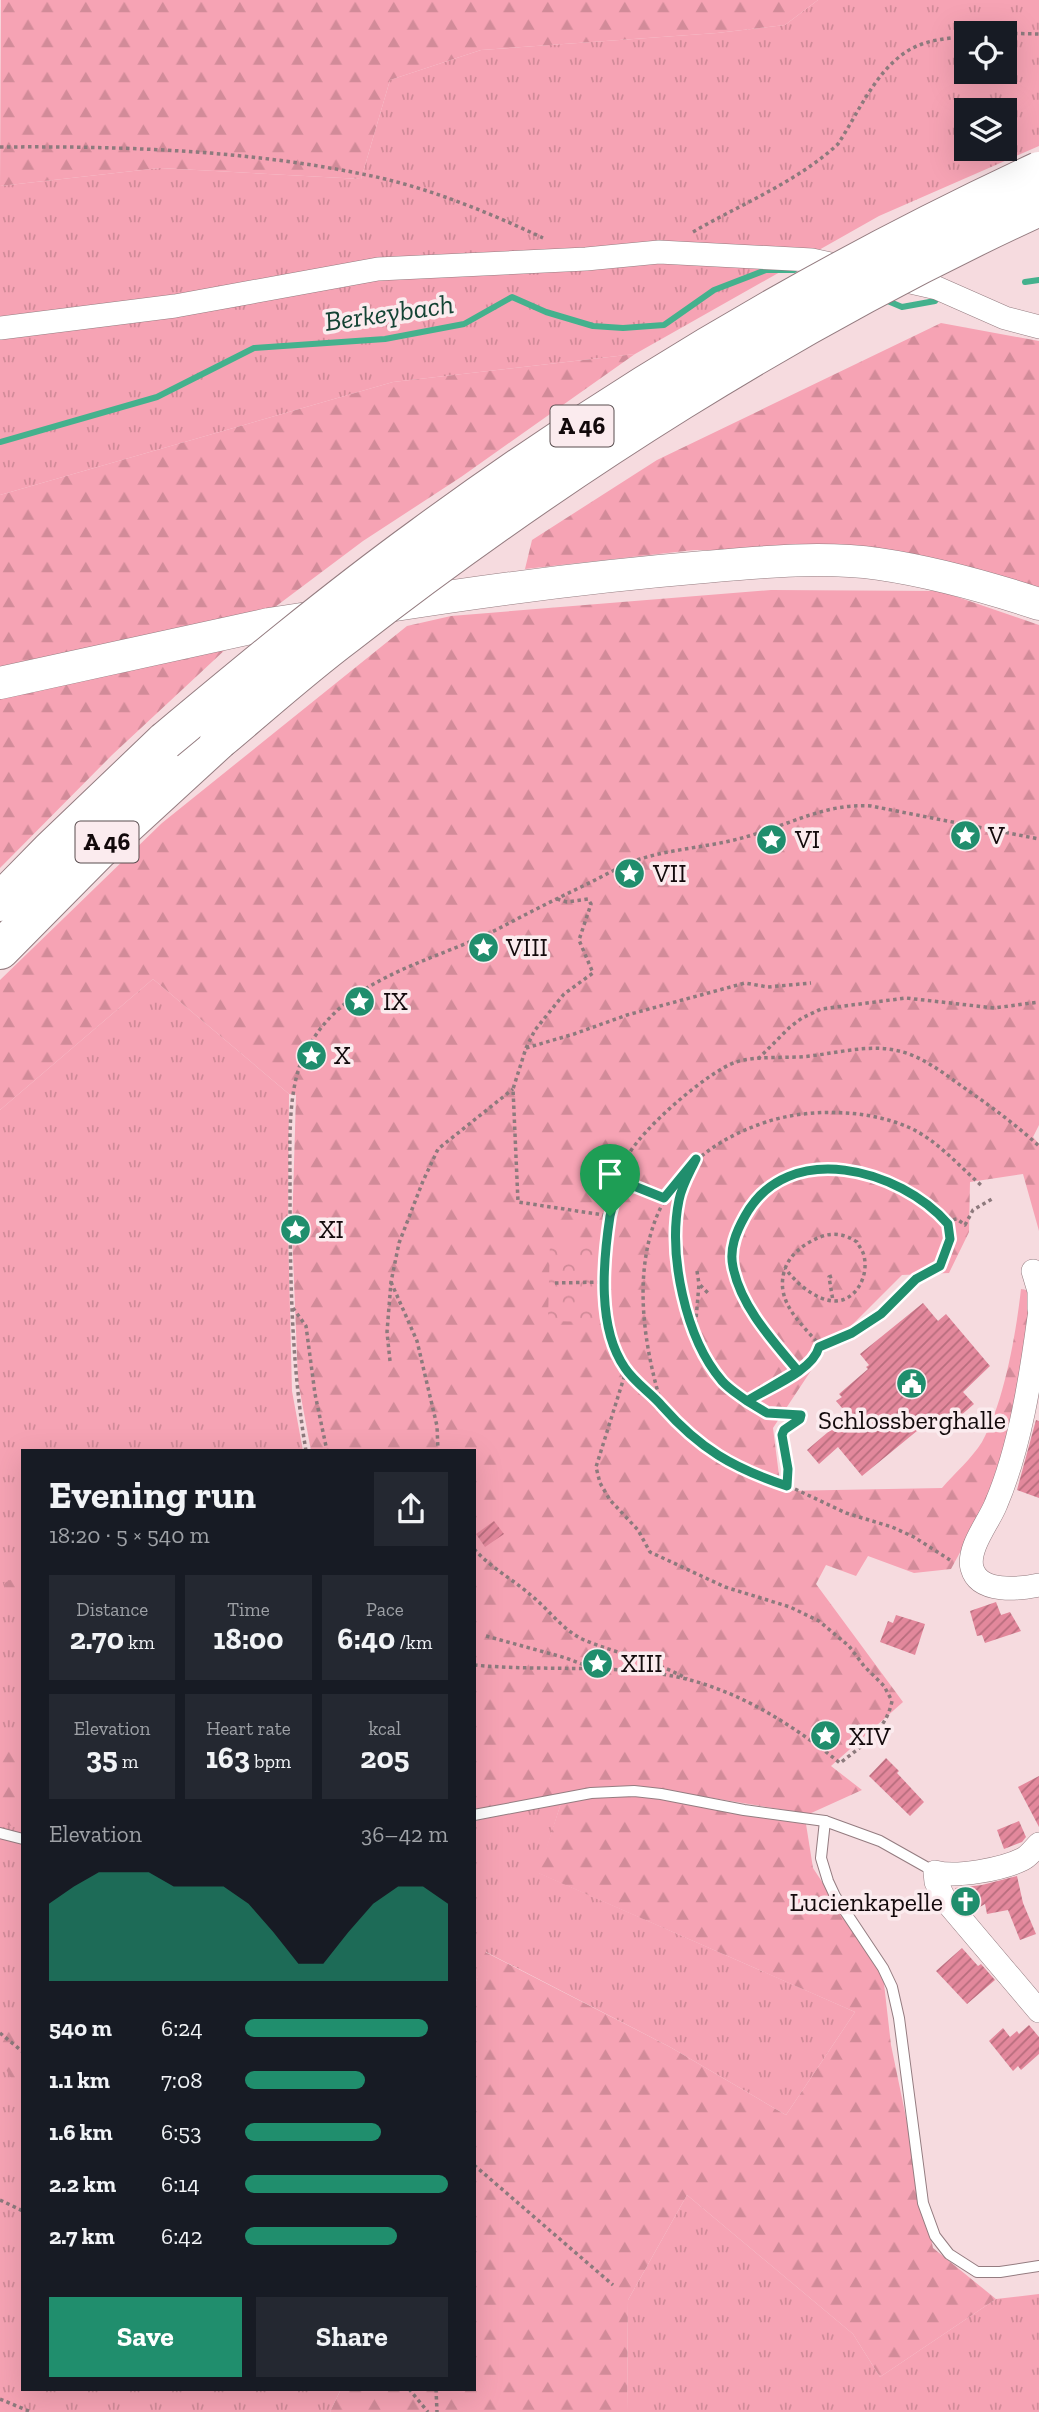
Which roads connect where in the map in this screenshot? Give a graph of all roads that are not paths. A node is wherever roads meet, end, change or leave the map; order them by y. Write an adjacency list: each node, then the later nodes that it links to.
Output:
1 (1039, 171): 7 (highway, A 46, bridge)
2 (1039, 206): 8 (highway, A 46, bridge)
3 (1039, 327): 4 (street)
4 (0, 328)
5 (1039, 604): 6 (street)
6 (0, 683)
7 (0, 902)
8 (0, 950)
9 (1033, 1271): 10 (street)
10 (1039, 1309)
11 (1039, 1317): 12 (street)
12 (1039, 1586)
13 (476, 1815): 14 (lane)
14 (825, 1821): 18 (lane); 20 (lane)
15 (0, 1833): 16 (lane)
16 (21, 1838)
17 (1034, 1855): 18 (street)
18 (935, 1872): 19 (street)
19 (1039, 2011)
20 (1039, 2266)

